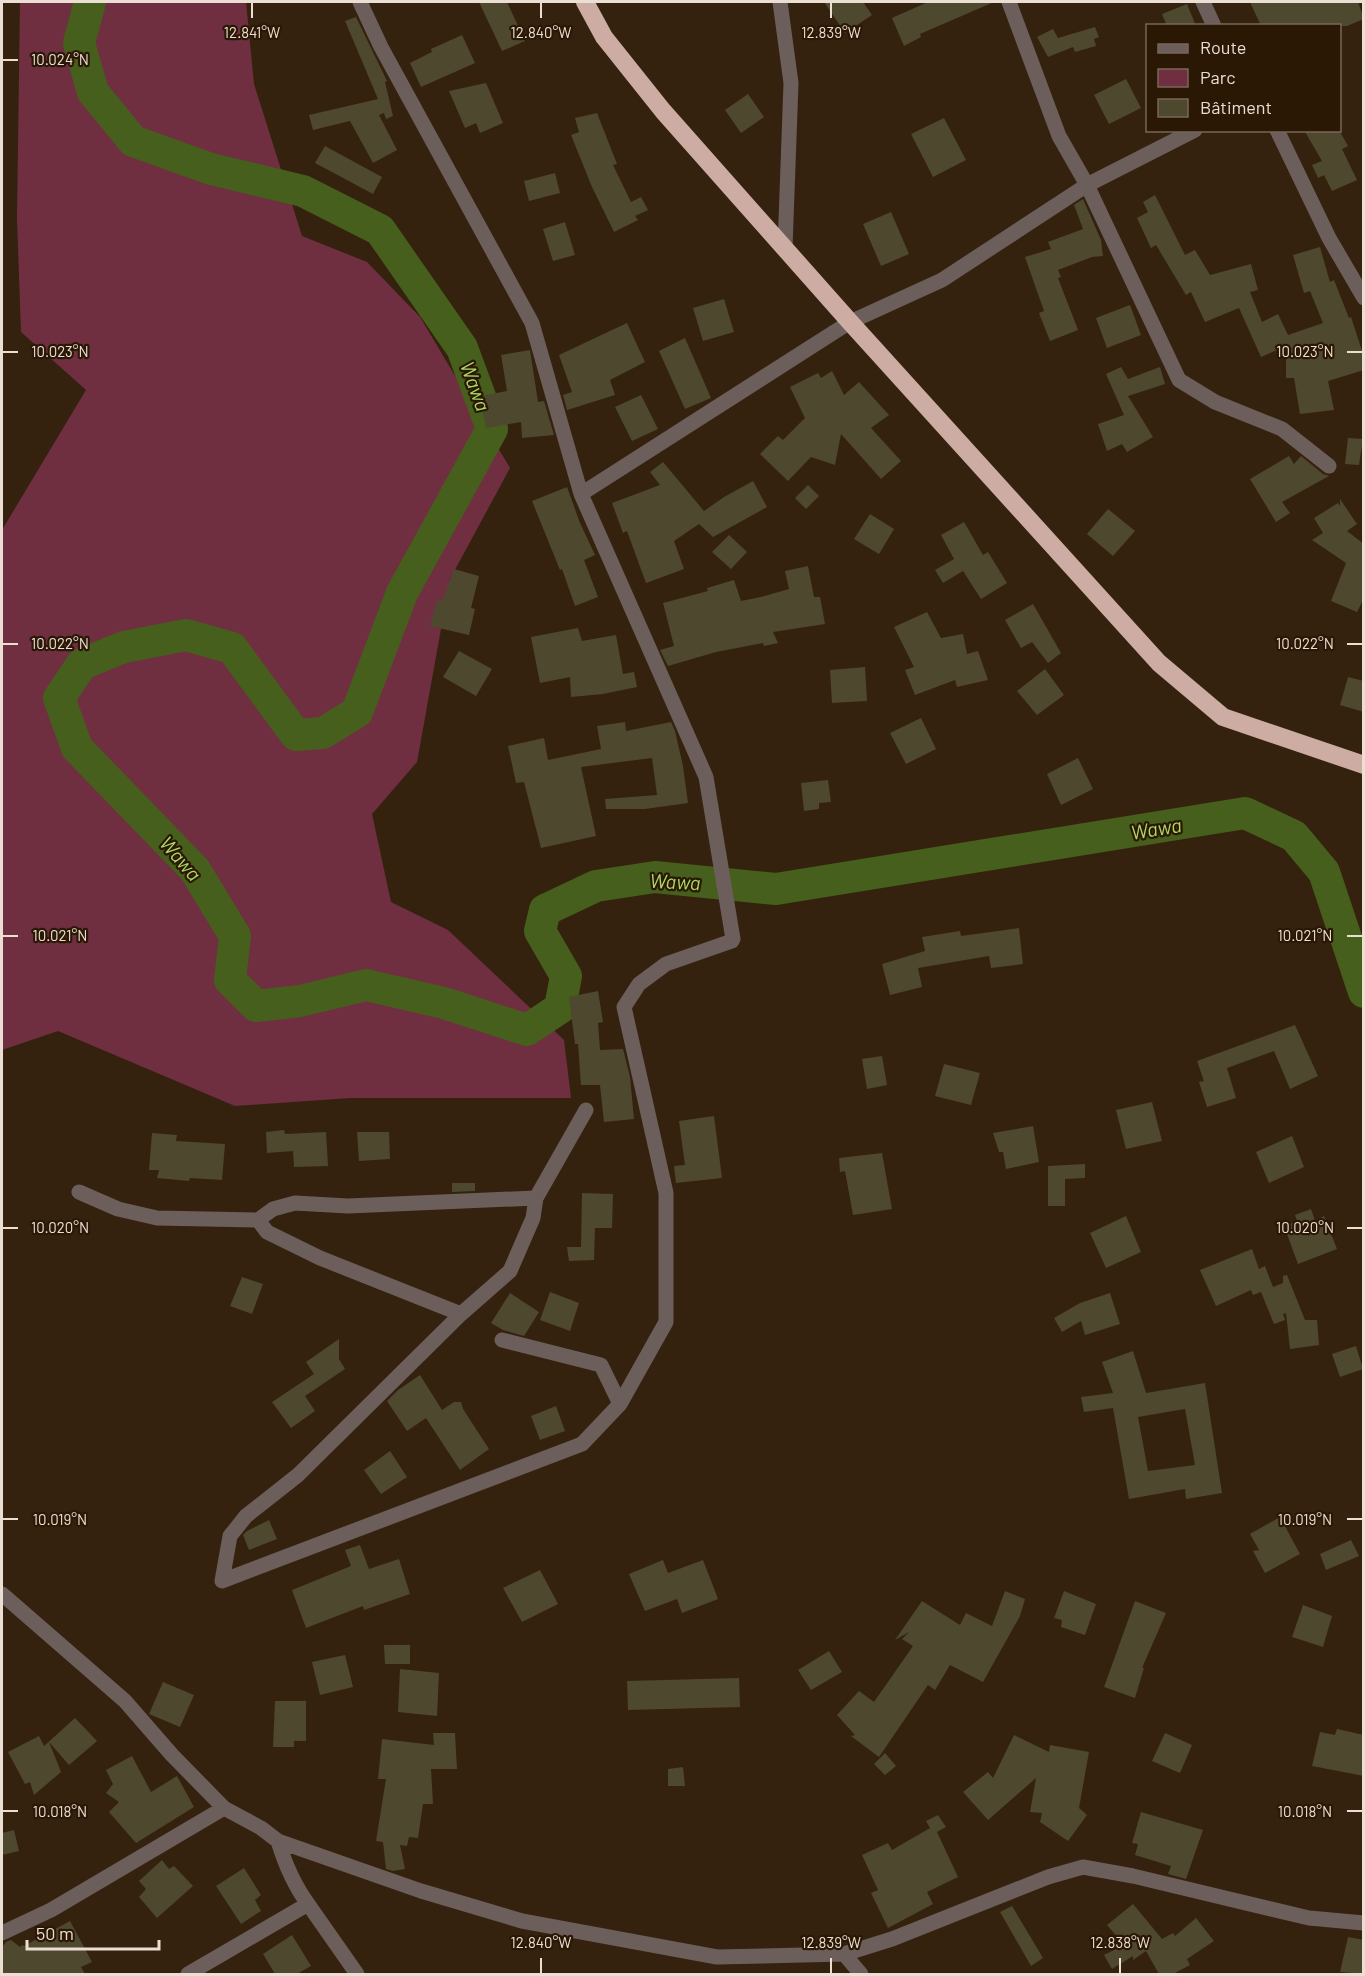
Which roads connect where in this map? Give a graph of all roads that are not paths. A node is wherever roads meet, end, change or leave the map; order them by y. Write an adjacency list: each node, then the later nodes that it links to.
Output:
1 (360, 2): 14 (street)
2 (585, 2): 10 (highway)
3 (780, 2): 10 (street)
4 (1009, 2): 9 (street)
5 (1203, 2): 6 (street)
6 (1212, 24)
7 (1191, 132): 9 (street)
8 (1278, 132): 11 (street)
9 (1087, 185): 12 (street); 13 (street)
10 (785, 248): 12 (highway)
11 (1364, 298)
12 (850, 322): 14 (street); 15 (highway)
13 (1329, 466)
14 (581, 494): 22 (street)
15 (1364, 765)
16 (586, 1110): 18 (street)
17 (80, 1192): 19 (street)
18 (536, 1198): 19 (street); 20 (street)
19 (258, 1220): 20 (street)
20 (461, 1314): 22 (street)
21 (502, 1340): 22 (street)
22 (620, 1404)
23 (2, 1594): 24 (street)
24 (224, 1808): 25 (street); 28 (street)
25 (278, 1841): 26 (street); 29 (street)
26 (308, 1904): 30 (street); 31 (street)
27 (1364, 1923): 29 (street)
28 (2, 1933)
29 (844, 1954): 32 (street)
30 (188, 1974)
31 (357, 1974)
32 (861, 1974)

